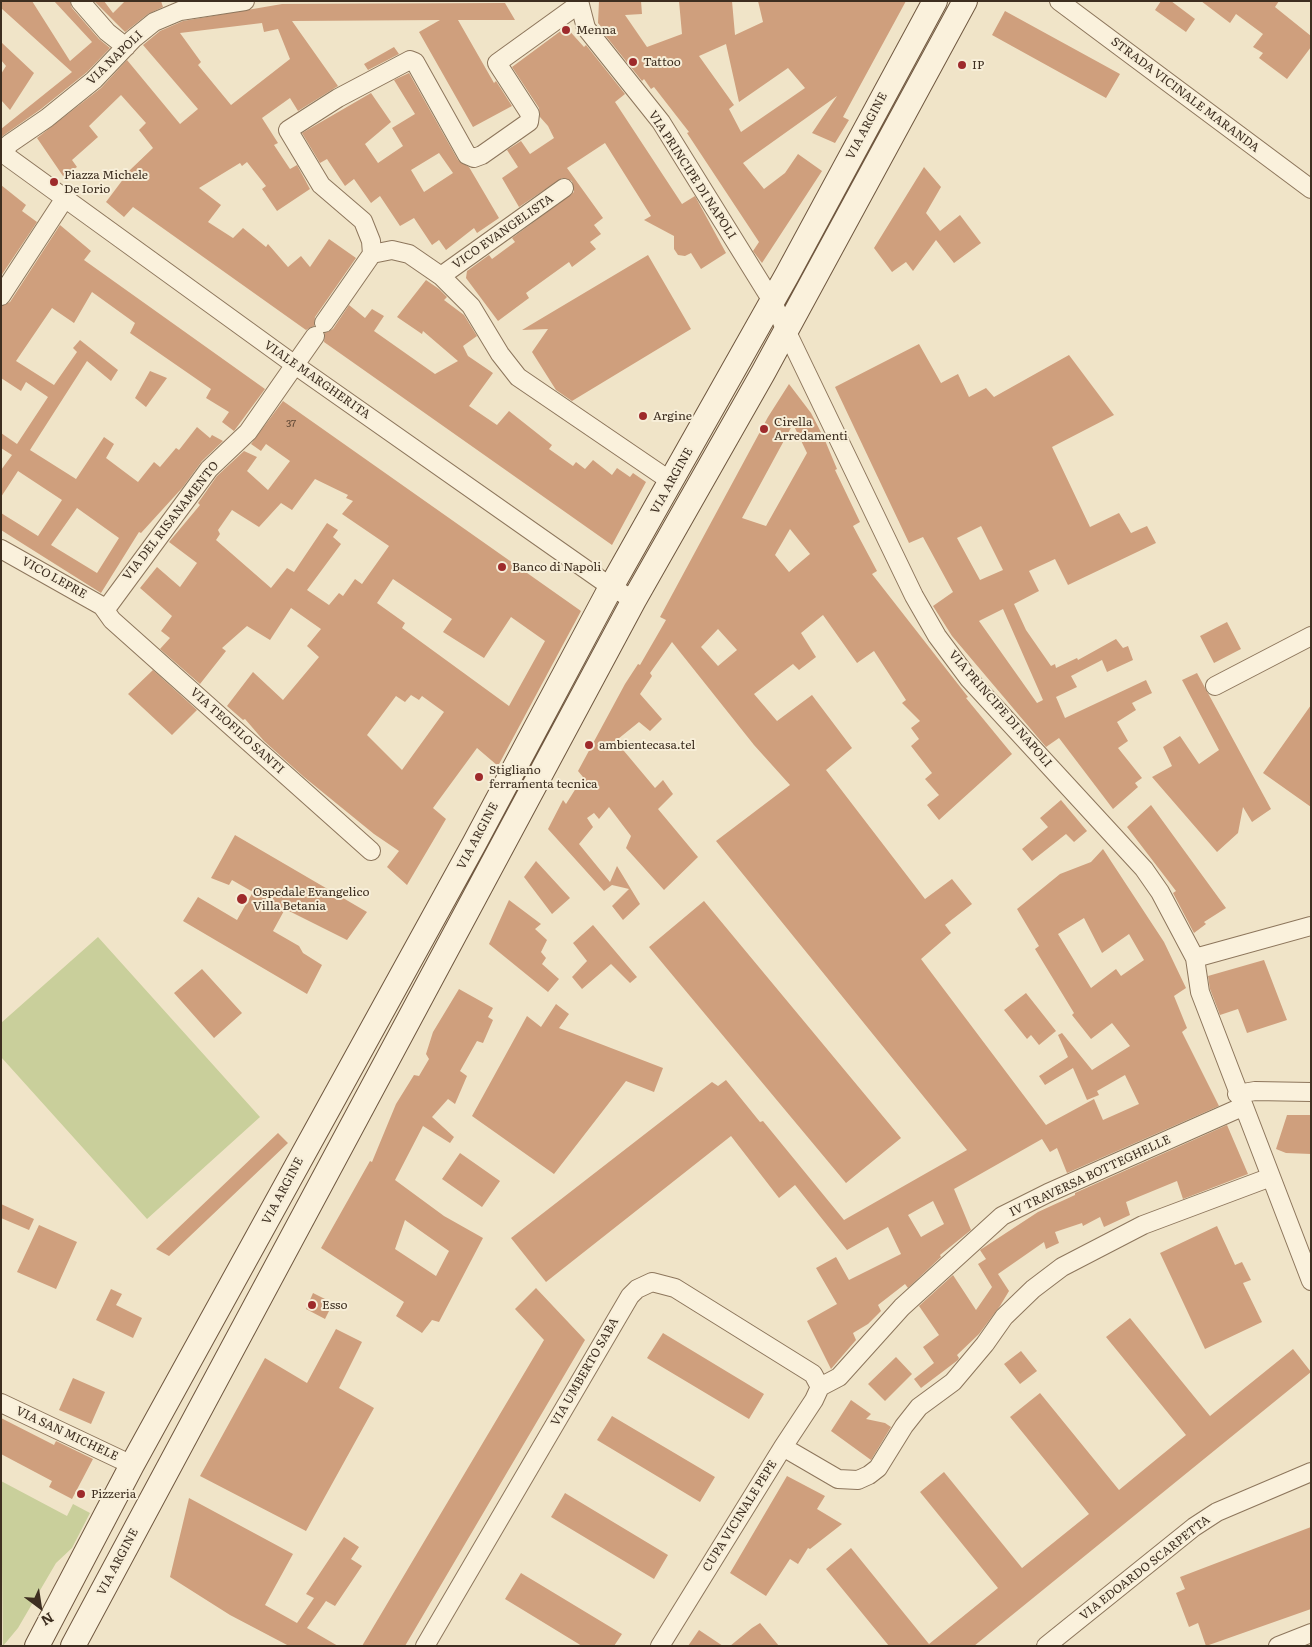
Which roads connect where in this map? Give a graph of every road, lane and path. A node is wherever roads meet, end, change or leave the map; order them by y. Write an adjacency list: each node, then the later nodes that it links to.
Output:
1 (80, 1): 7 (street)
2 (245, 1): 7 (street, VIA NAPOLI)
3 (935, 1): 15 (street, VIA ARGINE)
4 (965, 1): 16 (street, VIA ARGINE)
5 (1059, 1): 10 (street, STRADA VICINALE MARANDA)
6 (579, 2): 12 (street); 15 (street, VIA PRINCIPE DI NAPOLI)
7 (126, 47): 8 (street, VIA NAPOLI)
8 (3, 153): 11 (street, VIALE MARGHERITA)
9 (564, 188): 13 (street, VICO EVANGELISTA)
10 (1311, 189)
11 (65, 198): 14 (street); 17 (street, VIALE MARGHERITA)
12 (372, 254): 13 (street); 17 (street, VIA DEL RISANAMENTO)
13 (441, 276): 18 (street)
14 (1, 296)
15 (772, 301): 16 (street, VIA PRINCIPE DI NAPOLI); 18 (street, VIA ARGINE)
16 (786, 329): 21 (street, VIA ARGINE); 27 (street, VIA PRINCIPE DI NAPOLI)
17 (295, 365): 20 (street, VIALE MARGHERITA); 22 (street, VIA DEL RISANAMENTO)
18 (672, 482): 20 (street, VIA ARGINE)
19 (1, 549): 22 (street, VICO LEPRE)
20 (611, 587): 21 (street, VIALE MARGHERITA); 35 (street, VIA ARGINE)
21 (634, 600): 39 (street, VIA ARGINE)
22 (106, 609): 25 (street, VIA TEOFILO SANTI)
23 (1311, 636): 24 (street)
24 (1215, 686)
25 (371, 851)
26 (1311, 926): 27 (street)
27 (1195, 958): 29 (street, VIA PRINCIPE DI NAPOLI)
28 (1311, 1092): 29 (street, IV TRAVERSA BOTTEGHELLE)
29 (1240, 1100): 30 (street, VIA PRINCIPE DI NAPOLI); 32 (street, IV TRAVERSA BOTTEGHELLE)
30 (1271, 1177): 31 (street, VIA PRINCIPE DI NAPOLI); 34 (street)
31 (1311, 1281)
32 (820, 1387): 34 (street, CUPA VICINALE PEPE); 40 (street, VIA UMBERTO SABA)
33 (1, 1403): 35 (street, VIA SAN MICHELE)
34 (783, 1447): 41 (street, CUPA VICINALE PEPE)
35 (132, 1465): 38 (street, VIA ARGINE)
36 (1308, 1470): 42 (street, VIA EDOARDO SCARPETTA)
37 (1311, 1633): 43 (street)
38 (37, 1646)
39 (73, 1646)
40 (425, 1646)
41 (660, 1646)
42 (1046, 1646)
43 (1278, 1646)

